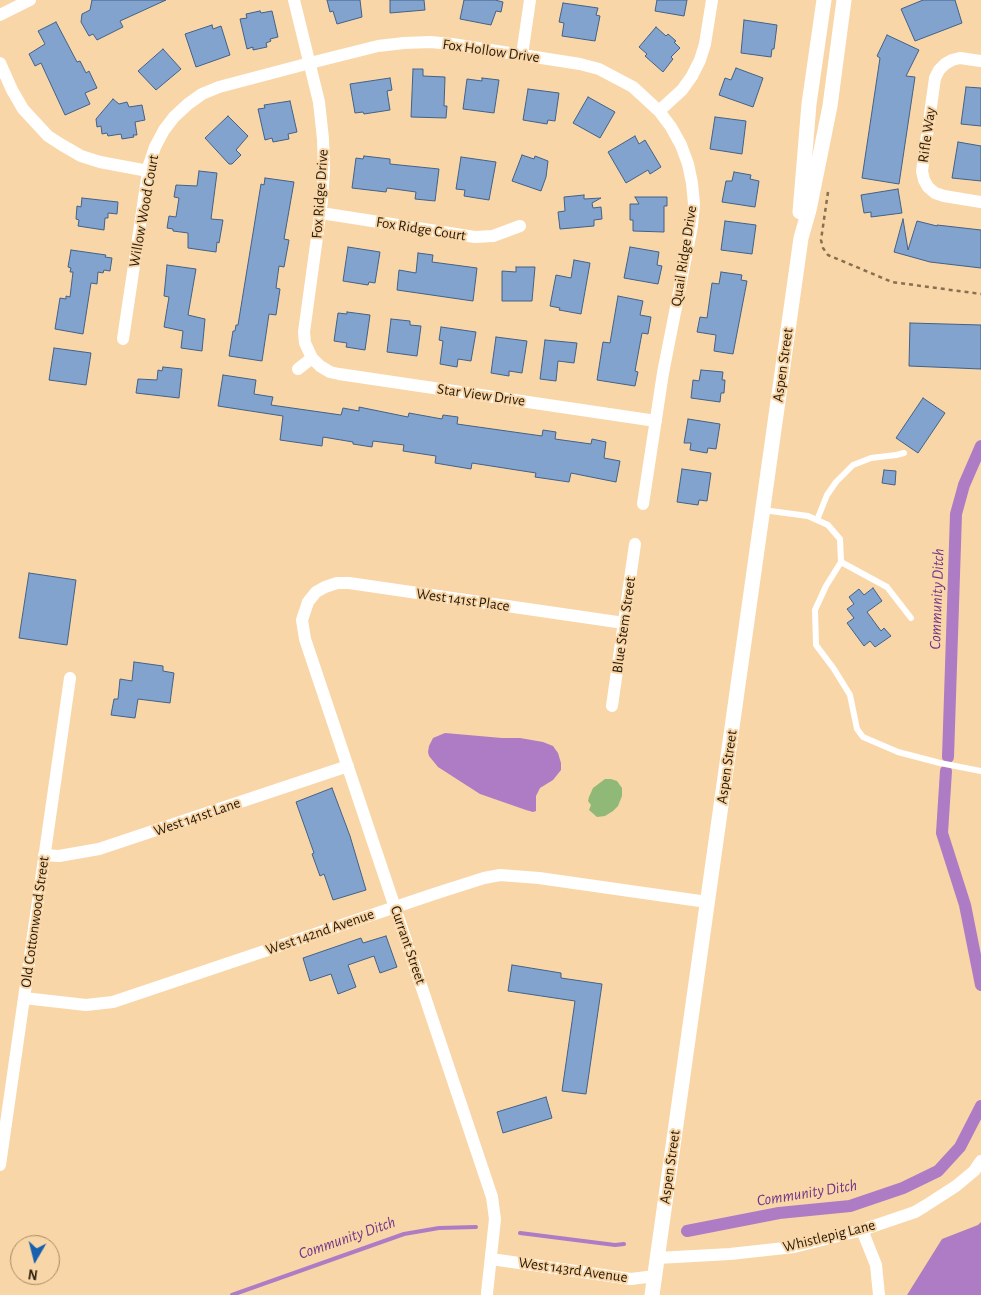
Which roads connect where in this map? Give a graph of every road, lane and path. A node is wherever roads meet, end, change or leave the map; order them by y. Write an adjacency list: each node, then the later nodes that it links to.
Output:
1 (30, 0): 7 (street)
2 (294, 0): 11 (street, Fox Ridge Drive)
3 (530, 0): 8 (street)
4 (712, 0): 12 (street)
5 (824, 0): 18 (street, Aspen Street)
6 (844, 0): 18 (street, Aspen Street)
7 (0, 15)
8 (522, 55): 11 (street, Fox Hollow Drive); 12 (street, Fox Hollow Drive)
9 (980, 57): 15 (street, Rifle Way)
10 (0, 63): 13 (street)
11 (310, 63): 13 (street, Willow Wood Court); 16 (street, Fox Ridge Drive)
12 (659, 111): 23 (street, Quail Ridge Drive)
13 (148, 171): 20 (street, Willow Wood Court)
14 (828, 192): 19 (path)
15 (981, 202)
16 (321, 213): 17 (street, Fox Ridge Court); 21 (street, Fox Ridge Drive)
17 (520, 226)
18 (801, 238): 26 (street, Aspen Street)
19 (981, 294)
20 (123, 339)
21 (312, 358): 22 (street); 23 (street, Star View Drive)
22 (298, 369)
23 (656, 421): 25 (street, Quail Ridge Drive)
24 (904, 452): 27 (lane)
25 (644, 504)
26 (764, 510): 27 (lane); 38 (street, Aspen Street)
27 (817, 520): 29 (lane)
28 (635, 544): 32 (street, Blue Stem Street)
29 (841, 562): 31 (lane); 36 (lane)
30 (308, 602): 32 (street, West 141st Place); 35 (street, Currant Street)
31 (910, 618)
32 (624, 623): 34 (street, Blue Stem Street)
33 (70, 678): 37 (street, Old Cottonwood Street)
34 (612, 706)
35 (348, 766): 37 (street, West 141st Lane); 39 (street, Currant Street)
36 (981, 771)
37 (44, 855): 40 (street, Old Cottonwood Street)
38 (708, 902): 39 (street, West 142nd Avenue); 44 (street, Aspen Street)
39 (395, 906): 40 (street, West 142nd Avenue); 45 (street, Currant Street)
40 (24, 998): 42 (street, Old Cottonwood Street)
41 (981, 1161): 43 (street, Whistlepig Lane)
42 (0, 1165)
43 (862, 1230): 44 (street, Whistlepig Lane); 49 (street)
44 (657, 1258): 46 (street, Aspen Street)
45 (491, 1259): 46 (street, West 143rd Avenue); 47 (street, Currant Street)
46 (655, 1276): 48 (street, Aspen Street)
47 (487, 1293)
48 (652, 1295)
49 (879, 1295)

